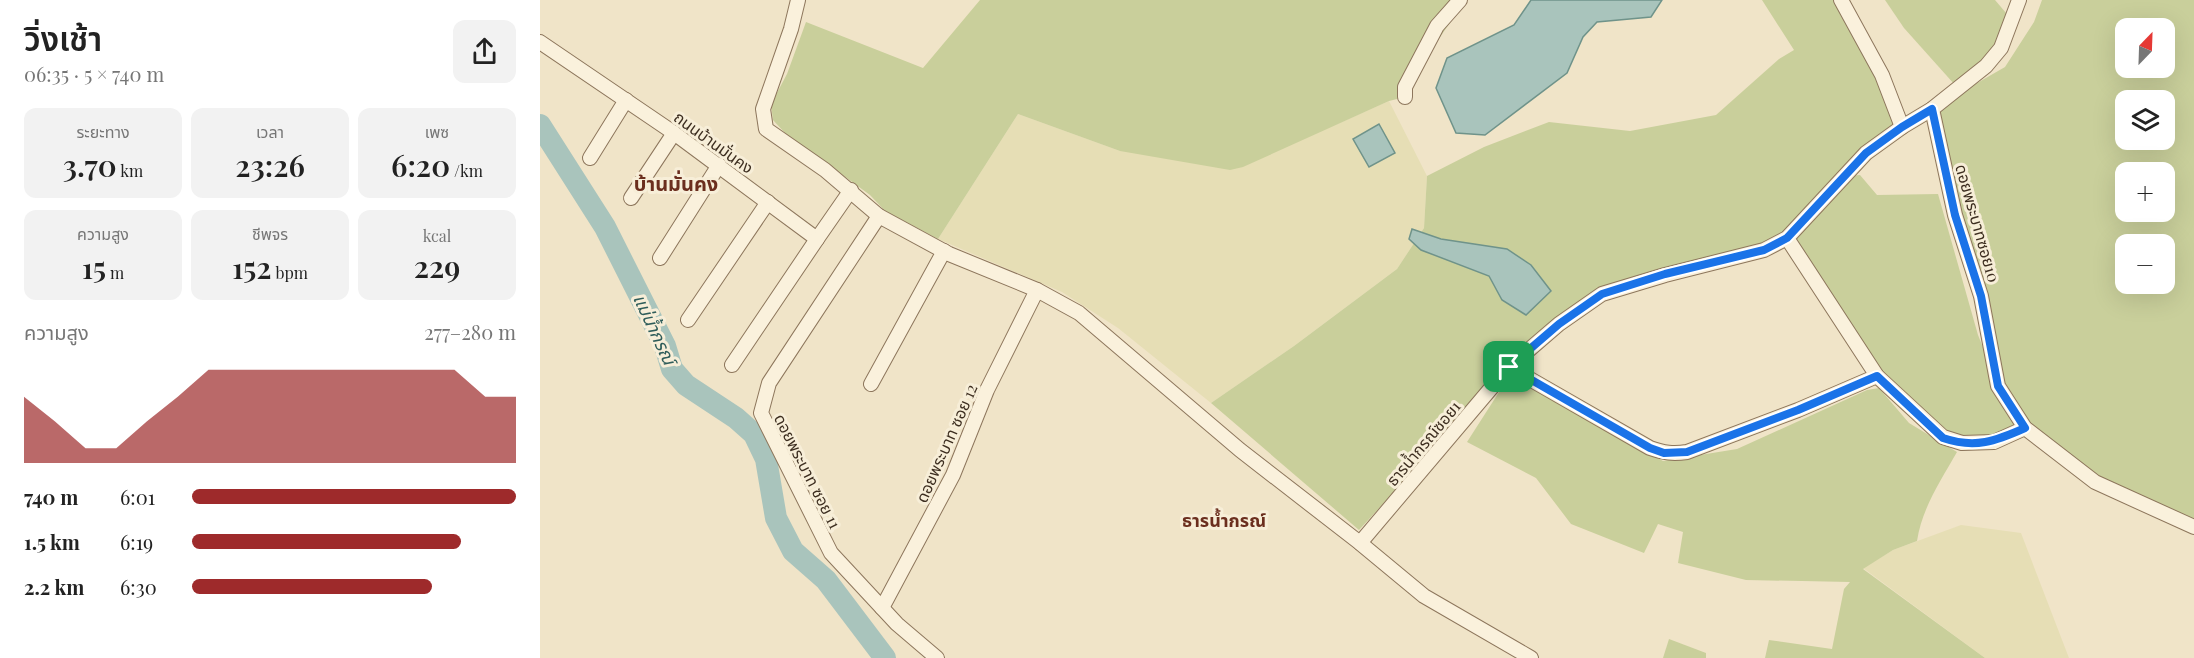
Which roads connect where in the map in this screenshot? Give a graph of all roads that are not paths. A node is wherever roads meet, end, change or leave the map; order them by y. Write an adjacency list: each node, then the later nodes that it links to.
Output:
1 (798, 0): 13 (street)
2 (1460, 0): 6 (street)
3 (1841, 0): 9 (street)
4 (2019, 0): 8 (street, ธารน้ำกรณ์ซอย1)
5 (540, 42): 7 (street, ถนนบ้านมั่นคง)
6 (1405, 97)
7 (626, 100): 10 (street, ถนนบ้านมั่นคง); 11 (street)
8 (1932, 109): 9 (street, ธารน้ำกรณ์ซอย1); 27 (street, ดอยพระบาทซอย10)
9 (1902, 127): 17 (street, ธารน้ำกรณ์ซอย1)
10 (674, 133): 12 (street, ถนนบ้านมั่นคง); 14 (street)
11 (590, 158)
12 (718, 165): 15 (street, ถนนบ้านมั่นคง); 20 (street)
13 (850, 190): 16 (street); 18 (street)
14 (631, 198)
15 (768, 202): 18 (street, ถนนบ้านมั่นคง); 22 (street)
16 (879, 216): 19 (street); 30 (street, ดอยพระบาท ซอย 11)
17 (1787, 238): 24 (street, ธารน้ำกรณ์ซอย1); 25 (street)
18 (817, 239): 23 (street)
19 (944, 251): 21 (street); 26 (street)
20 (660, 258)
21 (1037, 290): 29 (street); 30 (street, ดอยพระบาท ซอย 12)
22 (688, 320)
23 (732, 365)
24 (1509, 367): 25 (street); 29 (street, ธารน้ำกรณ์ซอย1)
25 (1877, 376): 27 (street)
26 (871, 384)
27 (2025, 428): 28 (street, ดอยพระบาทซอย10)
28 (2194, 527)
29 (1360, 543): 32 (street)
30 (882, 608): 31 (street, ดอยพระบาท ซอย 11)
31 (937, 658)
32 (1531, 658)

